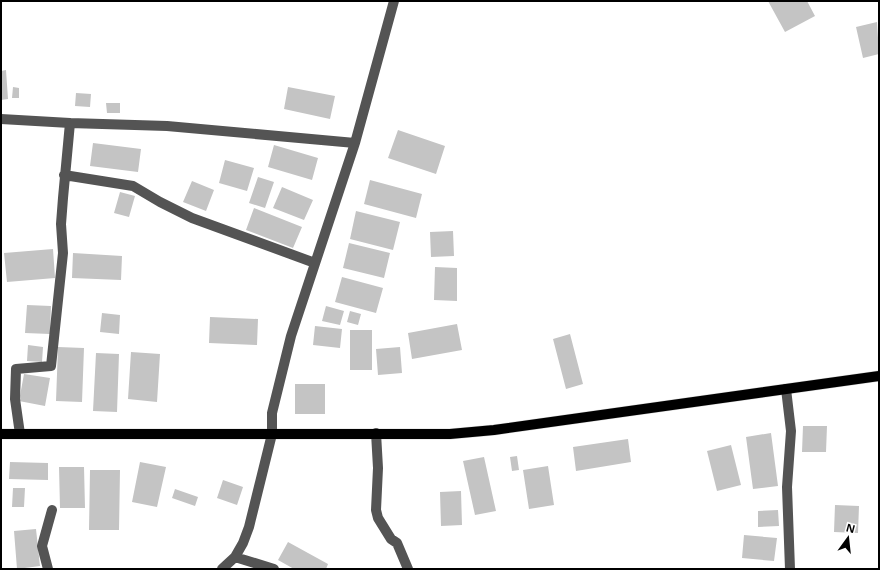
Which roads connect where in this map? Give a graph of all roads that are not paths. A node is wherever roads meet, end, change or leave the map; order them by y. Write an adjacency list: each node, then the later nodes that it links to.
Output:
1 (394, 1): 4 (street)
2 (1, 119): 3 (street)
3 (70, 123): 4 (street); 5 (street)
4 (355, 143): 6 (street)
5 (64, 175): 6 (street); 11 (street)
6 (315, 264): 12 (street)
7 (879, 376): 8 (main road)
8 (786, 389): 9 (main road); 19 (street)
9 (376, 433): 12 (main road); 18 (street)
10 (1, 434): 11 (main road)
11 (20, 434): 12 (main road)
12 (272, 434): 14 (street)
13 (52, 510): 15 (street)
14 (235, 557): 16 (street); 17 (street)
15 (46, 568)
16 (222, 569)
17 (274, 569)
18 (408, 569)
19 (790, 569)

